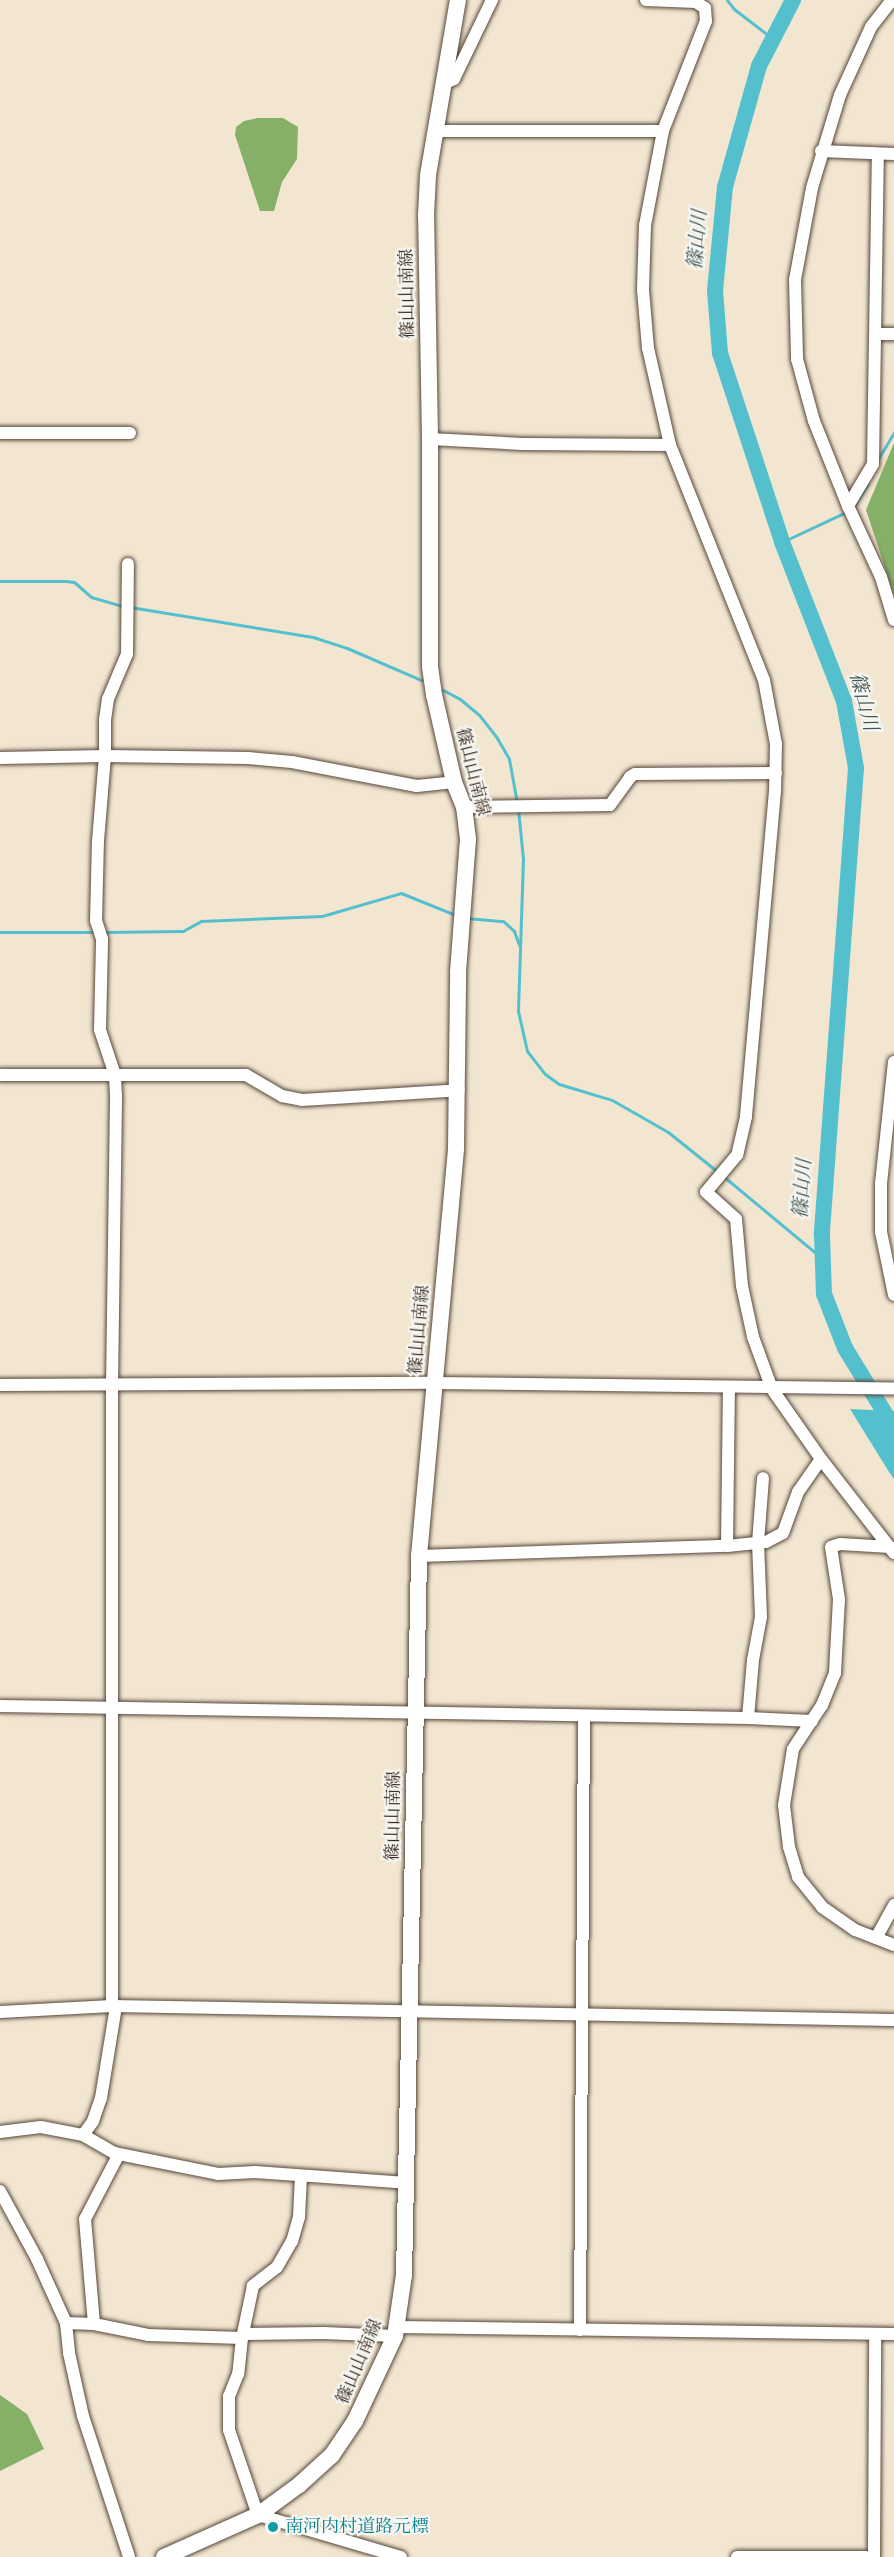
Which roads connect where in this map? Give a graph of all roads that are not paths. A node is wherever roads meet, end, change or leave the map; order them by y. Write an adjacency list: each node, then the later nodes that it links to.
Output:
1 (458, 0): 5 (main road, 篠山山南線)
2 (492, 0): 5 (street)
3 (646, 0): 7 (street)
4 (892, 0): 8 (street)
5 (443, 84): 6 (main road, 篠山山南線)
6 (435, 131): 7 (street); 15 (main road, 篠山山南線)
7 (663, 132): 16 (street)
8 (821, 151): 10 (street); 17 (street)
9 (894, 154): 10 (street)
10 (878, 155): 11 (street)
11 (876, 334): 12 (street); 17 (street)
12 (894, 334)
13 (0, 432): 14 (street)
14 (130, 433)
15 (430, 439): 16 (street); 23 (main road, 篠山山南線)
16 (670, 445): 22 (street)
17 (848, 506): 19 (street)
18 (128, 564): 20 (street)
19 (894, 620)
20 (105, 756): 21 (street); 23 (street); 27 (street)
21 (0, 759)
22 (776, 773): 24 (street); 34 (street)
23 (454, 782): 24 (main road, 篠山山南線)
24 (464, 807): 28 (main road, 篠山山南線)
25 (894, 1062): 29 (street)
26 (0, 1076): 27 (street)
27 (115, 1076): 28 (street); 32 (street)
28 (459, 1090): 30 (main road, 篠山山南線)
29 (894, 1294)
30 (434, 1383): 32 (street); 33 (street); 41 (main road, 篠山山南線)
31 (0, 1385): 32 (street)
32 (112, 1386): 43 (street)
33 (729, 1388): 34 (street); 39 (street)
34 (777, 1389): 35 (street); 36 (street)
35 (894, 1389)
36 (821, 1459): 38 (street); 40 (street)
37 (763, 1478): 38 (street)
38 (758, 1543): 39 (street); 46 (street)
39 (727, 1546): 41 (street)
40 (892, 1550): 47 (street)
41 (419, 1556): 44 (main road, 篠山山南線)
42 (0, 1706): 43 (street)
43 (113, 1709): 44 (street); 51 (street)
44 (415, 1713): 45 (street); 52 (main road, 篠山山南線)
45 (584, 1717): 46 (street); 54 (street)
46 (748, 1718): 47 (street)
47 (812, 1721): 49 (street)
48 (894, 1905): 49 (street)
49 (876, 1938): 50 (street)
50 (894, 1945)
51 (114, 2006): 52 (street); 53 (street); 57 (street)
52 (409, 2011): 54 (street); 60 (main road, 篠山山南線)
53 (0, 2012)
54 (581, 2014): 55 (street); 64 (street)
55 (894, 2020)
56 (0, 2132): 57 (street)
57 (83, 2135): 58 (street)
58 (119, 2154): 59 (street); 63 (street)
59 (301, 2176): 60 (street); 68 (street)
60 (407, 2183): 65 (main road, 篠山山南線)
61 (0, 2191): 62 (street)
62 (66, 2323): 63 (street); 70 (street)
63 (94, 2324): 68 (street)
64 (580, 2330): 65 (street); 67 (street)
65 (397, 2331): 68 (street); 69 (main road, 篠山山南線)
66 (894, 2334): 67 (street)
67 (875, 2335): 75 (street)
68 (242, 2336): 69 (street)
69 (258, 2516): 71 (main road, 篠山山南線); 72 (street)
70 (129, 2557)
71 (164, 2557)
72 (401, 2557)
73 (737, 2557): 74 (street)
74 (866, 2557)
75 (874, 2557)

